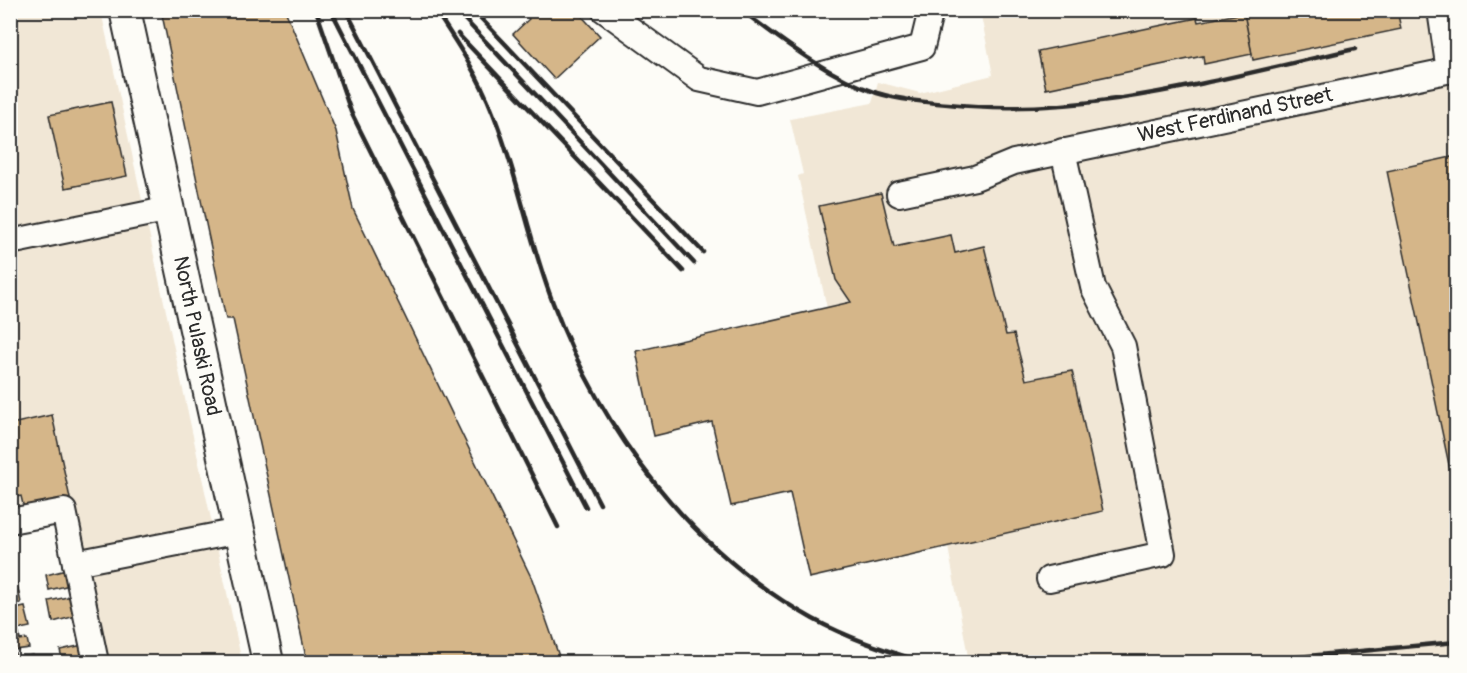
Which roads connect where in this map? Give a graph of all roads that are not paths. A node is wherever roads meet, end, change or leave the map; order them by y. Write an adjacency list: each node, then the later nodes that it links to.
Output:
1 (125, 10): 8 (main road, North Pulaski Road)
2 (604, 10): 3 (street)
3 (931, 10)
4 (1440, 10): 5 (street)
5 (1453, 70): 6 (street, West Ferdinand Street)
6 (1064, 151): 7 (street, West Ferdinand Street); 13 (street)
7 (899, 194)
8 (170, 209): 9 (street); 11 (main road, North Pulaski Road)
9 (10, 242)
10 (10, 521): 12 (street)
11 (239, 531): 12 (street); 15 (main road, North Pulaski Road)
12 (75, 562): 14 (street)
13 (1048, 579)
14 (96, 663)
15 (268, 663)

